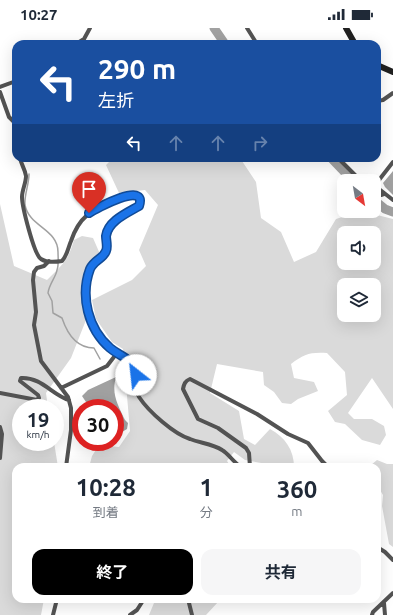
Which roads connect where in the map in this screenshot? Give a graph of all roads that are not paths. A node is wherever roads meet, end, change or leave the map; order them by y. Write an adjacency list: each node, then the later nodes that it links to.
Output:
1 (90, 28): 4 (street)
2 (247, 28): 5 (street)
3 (346, 28): 6 (main road)
4 (82, 40)
5 (254, 40)
6 (353, 40)
7 (381, 67): 8 (main road)
8 (393, 72)
9 (12, 82): 10 (street)
10 (0, 86)
11 (0, 92): 14 (street)
12 (393, 93): 13 (street)
13 (381, 100)
14 (12, 120)
15 (21, 162): 22 (street)
16 (342, 162): 18 (street)
17 (393, 162): 19 (street)
18 (354, 174)
19 (384, 194): 20 (street); 21 (street)
20 (381, 196)
21 (393, 200)
22 (50, 261): 23 (street); 24 (street)
23 (117, 353): 24 (street); 30 (street)
24 (61, 388): 26 (street)
25 (0, 393): 26 (street)
26 (69, 400): 29 (street)
27 (0, 427): 28 (street)
28 (0, 458)
29 (67, 463)
30 (237, 463)
31 (250, 463): 32 (street)
32 (324, 463)
33 (381, 549): 34 (street)
34 (393, 560)
35 (393, 594): 39 (street)
36 (56, 603): 40 (street)
37 (141, 603): 41 (street)
38 (189, 603): 42 (street)
39 (384, 603): 43 (street); 44 (street)
40 (53, 615)
41 (130, 615)
42 (192, 615)
43 (372, 615)
44 (385, 615)

